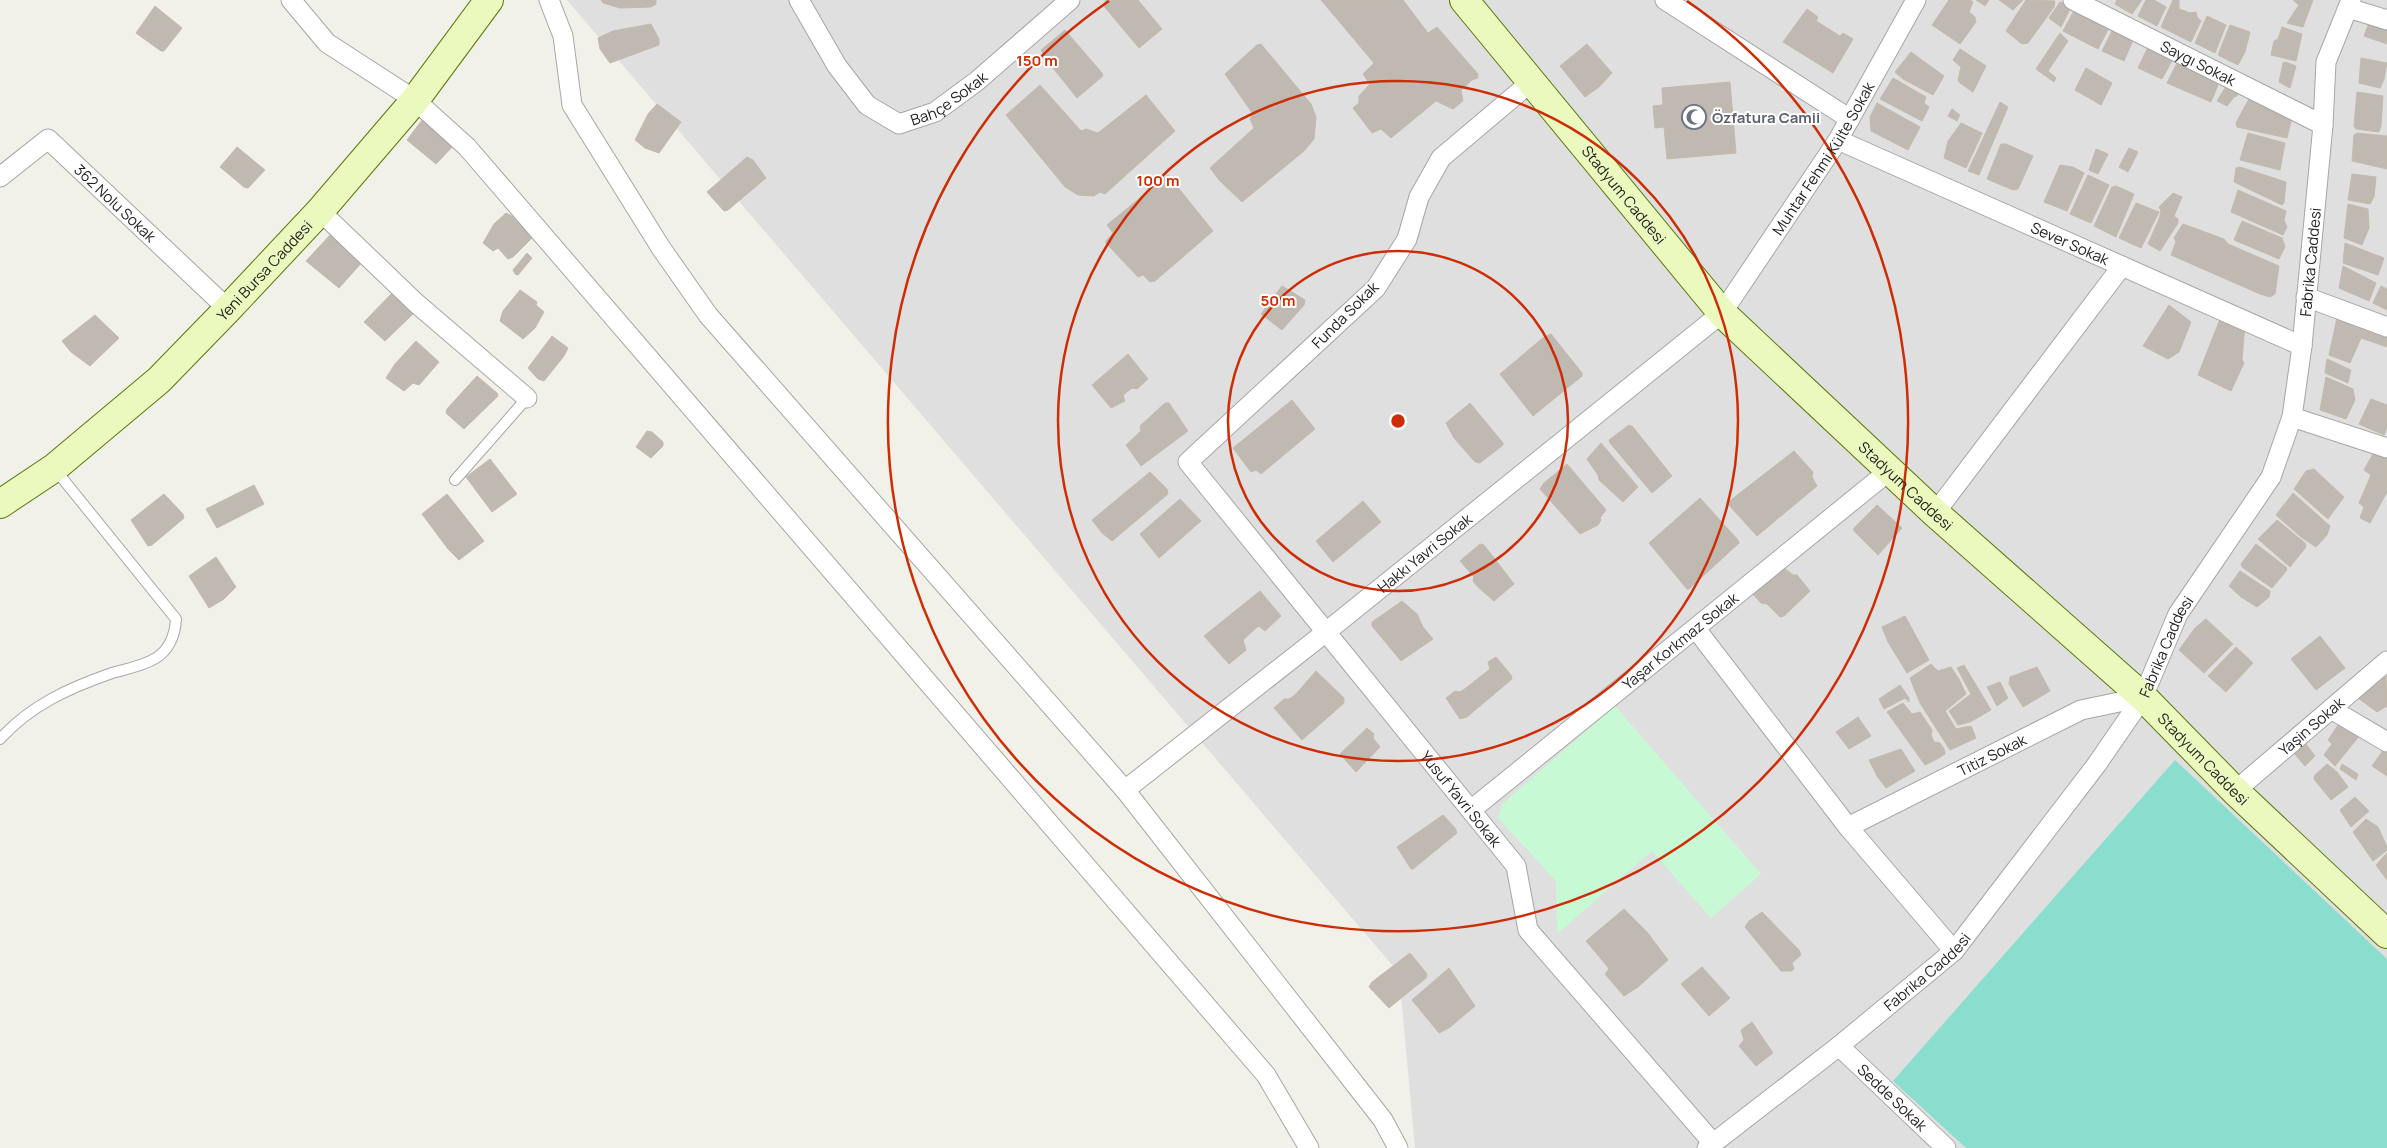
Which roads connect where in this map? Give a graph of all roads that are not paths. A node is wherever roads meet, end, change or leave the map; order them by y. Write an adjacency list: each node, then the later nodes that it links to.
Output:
1 (291, 0): 13 (street)
2 (490, 0): 13 (street, Yeni Bursa Caddesi)
3 (549, 0): 41 (street)
4 (799, 0): 5 (street, Bahçe Sokak)
5 (1070, 0)
6 (1464, 0): 12 (street, Stadyum Caddesi)
7 (1665, 0): 14 (street)
8 (1916, 0): 14 (street, Muhtar Fehmi Külte Sokak)
9 (2073, 0): 15 (street, Saygı Sokak)
10 (2349, 4): 11 (street); 15 (street, Fabrika Caddesi)
11 (2387, 20)
12 (1532, 82): 22 (street, Stadyum Caddesi); 28 (street, Funda Sokak)
13 (415, 100): 18 (street, Yeni Bursa Caddesi); 49 (street)
14 (1850, 119): 16 (street, Muhtar Fehmi Külte Sokak)
15 (2323, 125): 20 (street, Fabrika Caddesi)
16 (1838, 140): 19 (street, Sever Sokak); 22 (street, Muhtar Fehmi Külte Sokak)
17 (0, 177): 21 (street, 362 Nolu Sokak)
18 (320, 211): 21 (street, Yeni Bursa Caddesi); 25 (street)
19 (2122, 266): 24 (street, Sever Sokak); 33 (street)
20 (2306, 297): 23 (street); 24 (street, Fabrika Caddesi)
21 (228, 309): 29 (street, Yeni Bursa Caddesi)
22 (1722, 313): 30 (street, Stadyum Caddesi); 35 (street, Hakkı Yavri Sokak)
23 (2387, 327)
24 (2302, 346): 26 (street, Fabrika Caddesi)
25 (527, 398): 31 (lane)
26 (2292, 417): 27 (street); 37 (street, Fabrika Caddesi)
27 (2387, 448)
28 (1188, 462): 35 (street, Yusuf Yavri Sokak)
29 (54, 468): 32 (street, Yeni Bursa Caddesi); 39 (lane)
30 (1889, 471): 33 (street, Stadyum Caddesi); 34 (street, Yaşar Korkmaz Sokak)
31 (455, 480)
32 (0, 504)
33 (1935, 514): 37 (street, Stadyum Caddesi)
34 (1696, 629): 43 (street, Yaşar Korkmaz Sokak); 44 (street)
35 (1326, 632): 41 (street, Hakkı Yavri Sokak); 43 (street, Yusuf Yavri Sokak)
36 (2387, 661): 38 (street, Yaşin Sokak)
37 (2143, 697): 42 (street, Stadyum Caddesi); 44 (street, Titiz Sokak); 46 (street, Fabrika Caddesi)
38 (2331, 709): 40 (street); 42 (street, Yaşin Sokak)
39 (0, 739)
40 (2387, 742)
41 (1125, 790): 50 (street)
42 (2235, 791): 45 (street, Stadyum Caddesi)
43 (1471, 810): 48 (street, Yusuf Yavri Sokak)
44 (1848, 827): 46 (street)
45 (2387, 934)
46 (1954, 951): 47 (street, Fabrika Caddesi)
47 (1839, 1046): 48 (street, Fabrika Caddesi); 51 (street, Sedde Sokak)
48 (1710, 1146)
49 (1309, 1148)
50 (1398, 1148)
51 (1946, 1148)

